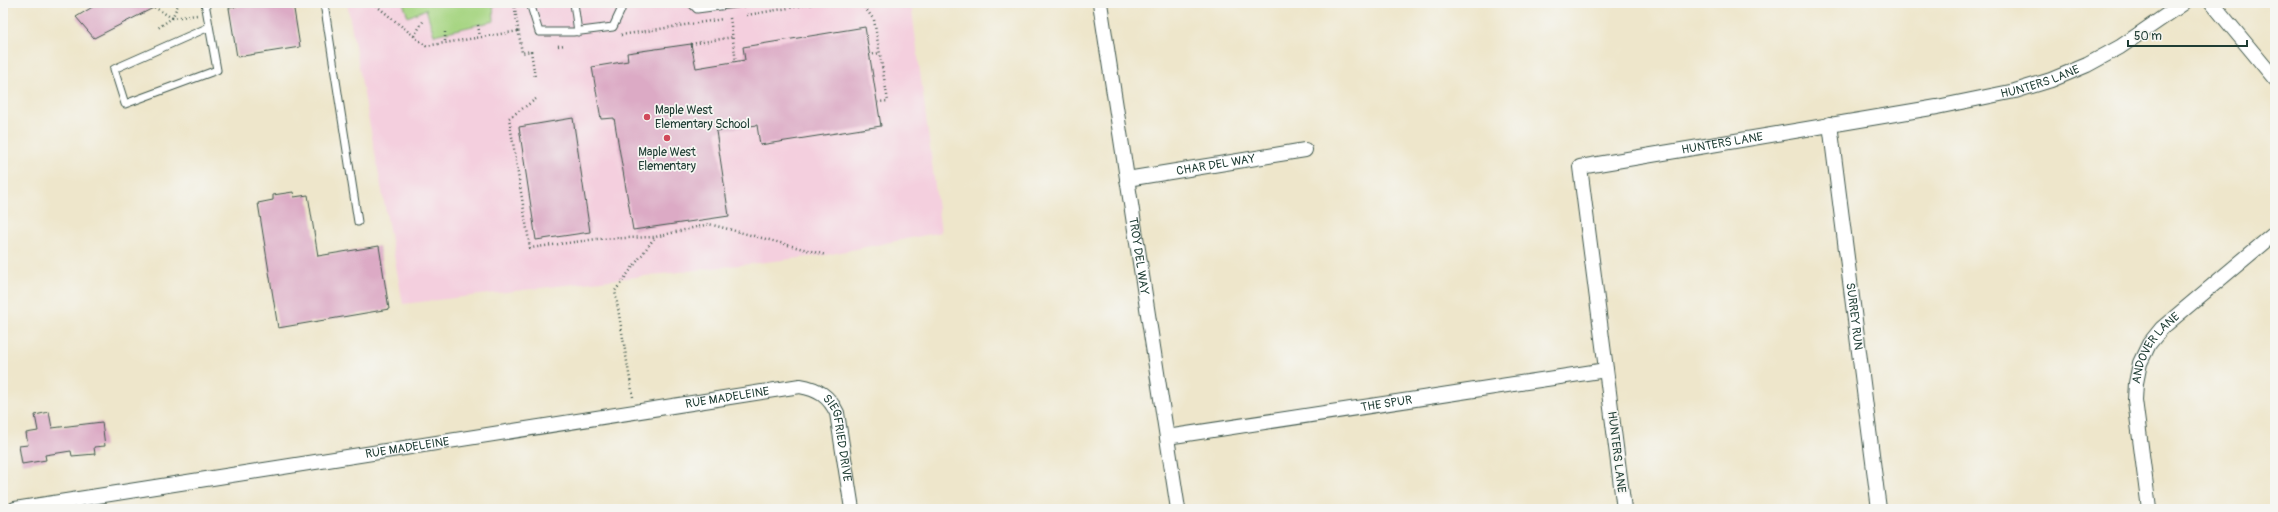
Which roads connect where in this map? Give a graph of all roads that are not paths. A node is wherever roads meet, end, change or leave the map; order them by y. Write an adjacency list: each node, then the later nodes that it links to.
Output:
1 (205, 3): 12 (lane)
2 (324, 3): 18 (lane)
3 (530, 3): 13 (lane)
4 (574, 3): 13 (lane)
5 (620, 3): 13 (lane)
6 (691, 3): 11 (lane)
7 (743, 3): 11 (lane)
8 (1100, 3): 17 (street, TROY DEL WAY)
9 (2184, 3): 15 (street, HUNTERS LANE)
10 (2212, 3): 14 (street)
11 (722, 4)
12 (209, 27): 12 (lane)
13 (578, 32)
14 (2275, 78)
15 (1830, 124): 20 (street, HUNTERS LANE); 27 (street, SURREY RUN)
16 (1305, 150): 17 (street, CHAR DEL WAY)
17 (1127, 179): 22 (street, TROY DEL WAY)
18 (358, 222)
19 (2275, 233): 28 (street, ANDOVER LANE)
20 (1606, 370): 22 (street, THE SPUR); 26 (street, HUNTERS LANE)
21 (800, 386): 23 (street, RUE MADELEINE); 24 (street, SIEGFRIED DRIVE)
22 (1167, 437): 25 (street, TROY DEL WAY)
23 (15, 509)
24 (852, 509)
25 (1178, 509)
26 (1624, 509)
27 (1879, 509)
28 (2150, 509)

